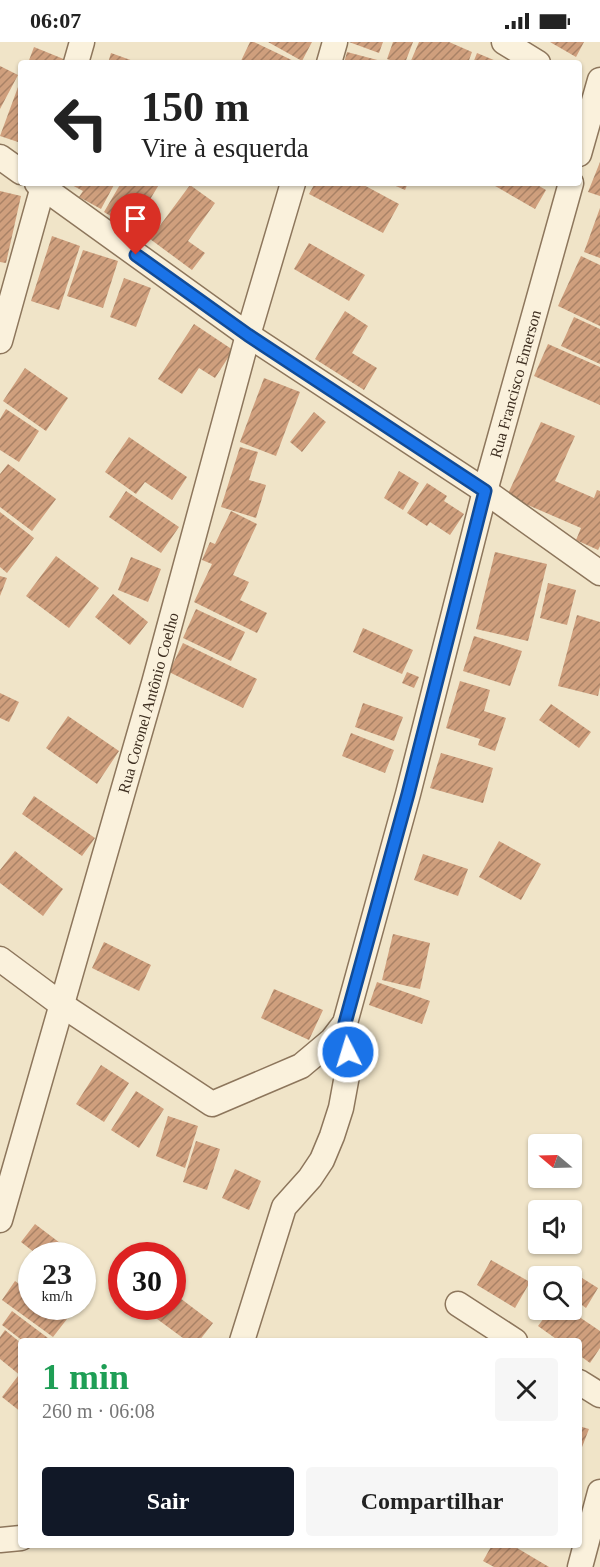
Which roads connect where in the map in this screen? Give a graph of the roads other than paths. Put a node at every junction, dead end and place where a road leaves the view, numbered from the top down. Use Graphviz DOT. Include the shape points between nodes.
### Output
graph roads {
  1 [pos="82,42"];
  2 [pos="335,42"];
  3 [pos="504,42"];
  4 [pos="77,60"];
  5 [pos="330,60"];
  6 [pos="532,60"];
  7 [pos="593,92"];
  8 [pos="582,141"];
  9 [pos="0,157"];
  10 [pos="18,170"];
  11 [pos="40,186"];
  12 [pos="44,186"];
  13 [pos="292,186"];
  14 [pos="570,186"];
  15 [pos="248,335"];
  16 [pos="0,341"];
  17 [pos="485,491"];
  18 [pos="600,573"];
  19 [pos="0,959"];
  20 [pos="62,1005"];
  21 [pos="345,1023"];
  22 [pos="0,1220"];
  23 [pos="458,1304"];
  24 [pos="243,1338"];
  25 [pos="511,1338"];
  26 [pos="582,1384"];
  27 [pos="600,1395"];
  28 [pos="600,1492"];
  29 [pos="18,1538"];
  30 [pos="0,1540"];
  31 [pos="580,1567"];
  1 -- 4 [label="street"];
  2 -- 5 [label="street"];
  3 -- 6 [label="street"];
  7 -- 8 [label="street"];
  9 -- 10 [label="street"];
  11 -- 16 [label="street"];
  12 -- 15 [label="street"];
  13 -- 15 [label="street, Rua Coronel Antônio Coelho"];
  14 -- 17 [label="street, Rua Francisco Emerson"];
  15 -- 17 [label="street"];
  15 -- 20 [label="street, Rua Coronel Antônio Coelho"];
  17 -- 18 [label="street"];
  17 -- 21 [label="street, Rua Francisco Emerson"];
  19 -- 20 [label="street"];
  20 -- 21 [label="street, Rua Francisco Emerson" via="212,1104 301,1066 332,1040"];
  20 -- 22 [label="street, Rua Coronel Antônio Coelho"];
  21 -- 24 [label="street" via="348,1070 338,1118 322,1160 284,1207"];
  23 -- 25 [label="street"];
  26 -- 27 [label="street"];
  28 -- 31 [label="street"];
  29 -- 30 [label="street"];
}
